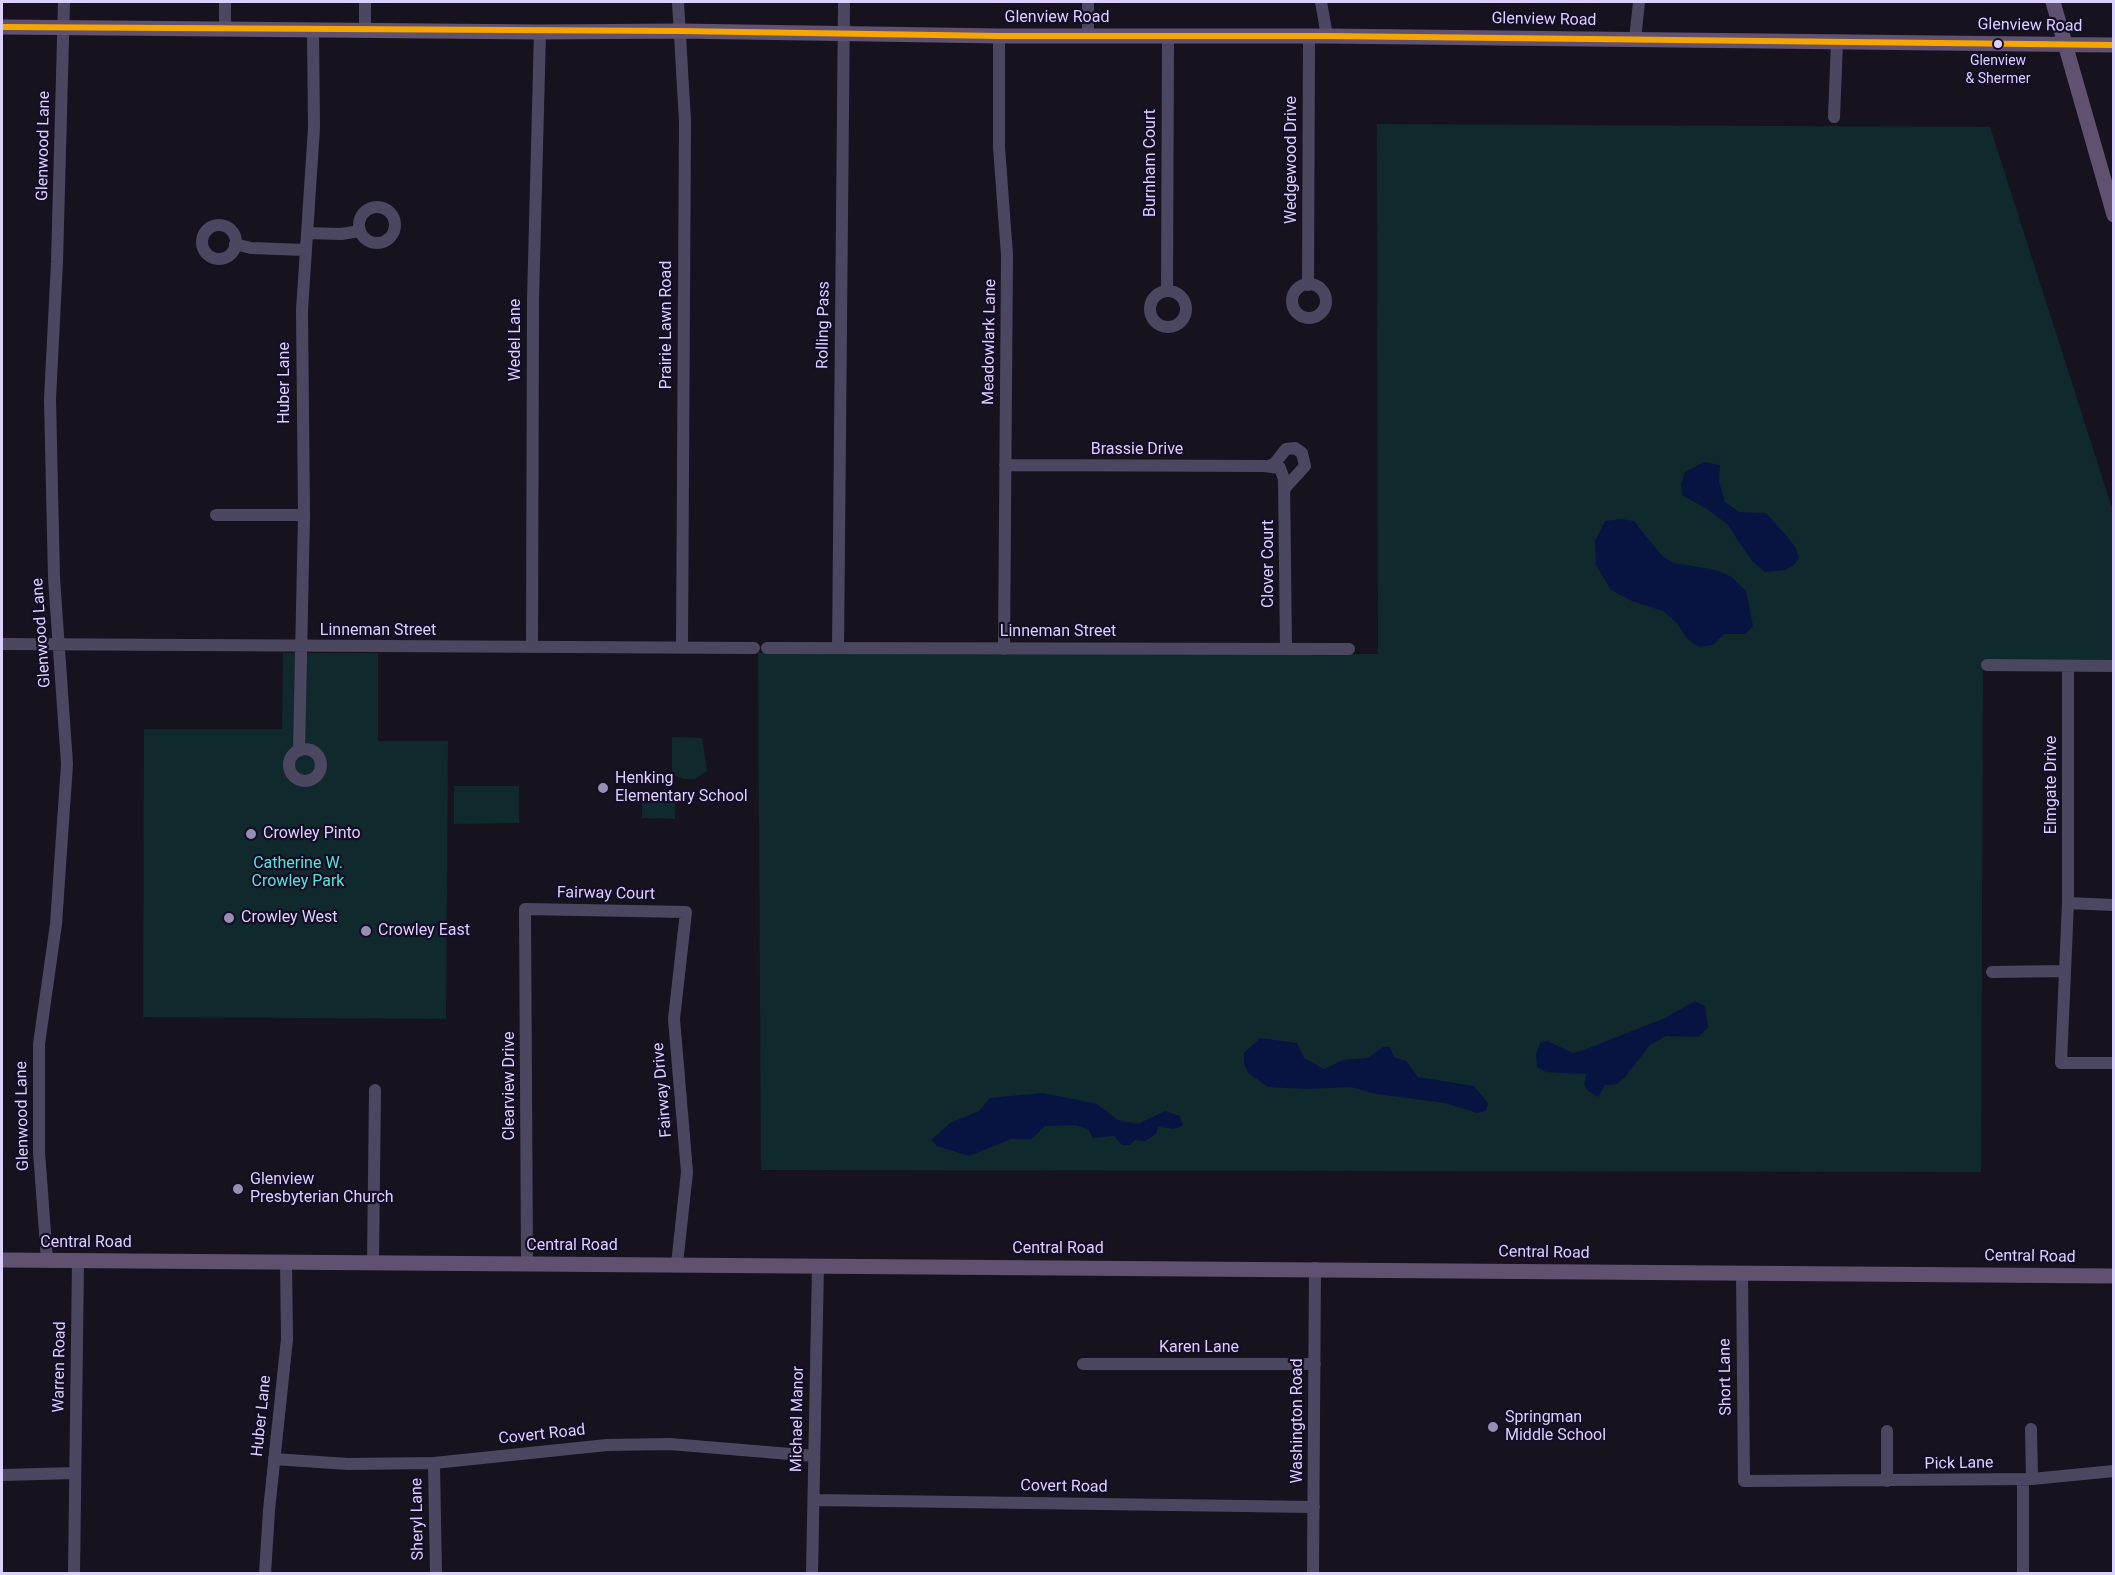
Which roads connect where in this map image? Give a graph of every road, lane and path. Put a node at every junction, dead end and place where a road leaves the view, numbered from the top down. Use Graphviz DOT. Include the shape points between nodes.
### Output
graph roads {
  1 [pos="64,2"];
  2 [pos="225,2"];
  3 [pos="365,2"];
  4 [pos="678,2"];
  5 [pos="844,2"];
  6 [pos="1088,2"];
  7 [pos="1321,2"];
  8 [pos="1639,2"];
  9 [pos="2053,2"];
  10 [pos="2,27"];
  11 [pos="63,27"];
  12 [pos="225,30"];
  13 [pos="313,30"];
  14 [pos="365,30"];
  15 [pos="679,31"];
  16 [pos="540,32"];
  17 [pos="844,35"];
  18 [pos="999,36"];
  19 [pos="1088,36"];
  20 [pos="1168,36"];
  21 [pos="1309,36"];
  22 [pos="1327,36"];
  23 [pos="1635,39"];
  24 [pos="1837,42"];
  25 [pos="2064,44"];
  26 [pos="2114,45"];
  27 [pos="1834,117"];
  28 [pos="2114,215"];
  29 [pos="360,231"];
  30 [pos="307,233"];
  31 [pos="235,244"];
  32 [pos="305,250"];
  33 [pos="1308,285"];
  34 [pos="1167,291"];
  35 [pos="1005,465"];
  36 [pos="1269,466"];
  37 [pos="1285,484"];
  38 [pos="216,515"];
  39 [pos="304,515"];
  40 [pos="2,644"];
  41 [pos="60,645"];
  42 [pos="301,647"];
  43 [pos="532,647"];
  44 [pos="682,648"];
  45 [pos="837,648"];
  46 [pos="1004,649"];
  47 [pos="1286,649"];
  48 [pos="1349,649"];
  49 [pos="1987,665"];
  50 [pos="2068,666"];
  51 [pos="2114,666"];
  52 [pos="299,751"];
  53 [pos="2068,903"];
  54 [pos="2114,905"];
  55 [pos="525,909"];
  56 [pos="686,912"];
  57 [pos="2065,971"];
  58 [pos="1992,972"];
  59 [pos="2114,1063"];
  60 [pos="375,1090"];
  61 [pos="2,1260"];
  62 [pos="48,1260"];
  63 [pos="78,1261"];
  64 [pos="286,1262"];
  65 [pos="373,1262"];
  66 [pos="527,1263"];
  67 [pos="677,1264"];
  68 [pos="818,1265"];
  69 [pos="1316,1268"];
  70 [pos="1742,1272"];
  71 [pos="2114,1276"];
  72 [pos="1083,1364"];
  73 [pos="1315,1364"];
  74 [pos="2031,1429"];
  75 [pos="1887,1431"];
  76 [pos="814,1456"];
  77 [pos="274,1459"];
  78 [pos="434,1463"];
  79 [pos="2114,1471"];
  80 [pos="75,1473"];
  81 [pos="2,1475"];
  82 [pos="2028,1480"];
  83 [pos="1744,1481"];
  84 [pos="1887,1482"];
  85 [pos="814,1500"];
  86 [pos="1314,1507"];
  87 [pos="74,1574"];
  88 [pos="265,1574"];
  89 [pos="436,1574"];
  90 [pos="812,1574"];
  91 [pos="1313,1574"];
  92 [pos="2023,1574"];
  1 -- 11 [label="street, Glenwood Lane"];
  2 -- 12 [label="street"];
  3 -- 14 [label="street"];
  4 -- 15 [label="street, Prairie Lawn Road"];
  5 -- 17 [label="street, Rolling Pass"];
  6 -- 19 [label="street"];
  7 -- 22 [label="street"];
  8 -- 23 [label="street"];
  9 -- 25 [label="main road"];
  10 -- 11 [label="main road, Glenview Road"];
  11 -- 12 [label="main road, Glenview Road"];
  11 -- 41 [label="street, Glenwood Lane" via="50,399 54,578"];
  12 -- 13 [label="main road, Glenview Road"];
  13 -- 14 [label="main road, Glenview Road"];
  13 -- 30 [label="street, Huber Lane" via="314,128"];
  14 -- 16 [label="main road, Glenview Road"];
  15 -- 16 [label="main road, Glenview Road"];
  15 -- 17 [label="main road, Glenview Road"];
  15 -- 44 [label="street, Prairie Lawn Road" via="685,122"];
  16 -- 43 [label="street, Wedel Lane" via="532,300"];
  17 -- 18 [label="main road, Glenview Road"];
  17 -- 45 [label="street, Rolling Pass"];
  18 -- 19 [label="main road, Glenview Road"];
  18 -- 35 [label="street, Meadowlark Lane" via="999,147 1007,255"];
  19 -- 20 [label="main road, Glenview Road"];
  20 -- 21 [label="main road, Glenview Road"];
  20 -- 34 [label="street, Burnham Court"];
  21 -- 22 [label="main road, Glenview Road"];
  21 -- 33 [label="street, Wedgewood Drive"];
  22 -- 23 [label="main road, Glenview Road"];
  23 -- 24 [label="main road, Glenview Road"];
  24 -- 25 [label="main road, Glenview Road"];
  24 -- 27 [label="street"];
  25 -- 26 [label="main road, Glenview Road"];
  25 -- 28 [label="main road"];
  29 -- 30 [label="street"];
  30 -- 32 [label="street, Huber Lane"];
  31 -- 32 [label="street"];
  32 -- 39 [label="street, Huber Lane" via="301,368"];
  35 -- 36 [label="street, Brassie Drive"];
  35 -- 46 [label="street, Meadowlark Lane"];
  36 -- 37 [label="street" via="1280,468"];
  36 -- 37 [label="street" via="1286,449 1295,448 1302,453 1305,466"];
  37 -- 47 [label="street, Clover Court"];
  38 -- 39 [label="street"];
  39 -- 42 [label="street, Huber Lane"];
  40 -- 41 [label="street, Linneman Street"];
  41 -- 42 [label="street, Linneman Street"];
  41 -- 62 [label="street, Glenwood Lane" via="67,764 56,924 39,1044 39,1152"];
  42 -- 43 [label="street, Linneman Street"];
  42 -- 52 [label="street, Huber Lane"];
  43 -- 44 [label="street, Linneman Street"];
  44 -- 45 [label="street, Linneman Street"];
  45 -- 46 [label="street, Linneman Street"];
  46 -- 47 [label="street, Linneman Street"];
  47 -- 48 [label="street, Linneman Street"];
  49 -- 50 [label="street"];
  50 -- 51 [label="street"];
  50 -- 53 [label="street, Elmgate Drive"];
  53 -- 54 [label="street"];
  53 -- 57 [label="street, Elmgate Drive"];
  55 -- 56 [label="street, Fairway Court"];
  55 -- 66 [label="street, Clearview Drive"];
  56 -- 67 [label="street, Fairway Drive" via="674,1019 687,1172"];
  57 -- 58 [label="street"];
  57 -- 59 [label="street, Elmgate Drive" via="2061,1063"];
  60 -- 65 [label="street"];
  61 -- 62 [label="main road, Central Road"];
  62 -- 63 [label="main road, Central Road"];
  63 -- 64 [label="main road, Central Road"];
  63 -- 80 [label="street, Warren Road"];
  64 -- 65 [label="main road, Central Road"];
  64 -- 77 [label="street, Huber Lane" via="287,1339"];
  65 -- 66 [label="main road, Central Road"];
  66 -- 67 [label="main road, Central Road"];
  67 -- 68 [label="main road, Central Road"];
  68 -- 69 [label="main road, Central Road"];
  68 -- 76 [label="street, Michael Manor"];
  69 -- 70 [label="main road, Central Road"];
  69 -- 73 [label="street, Washington Road"];
  70 -- 71 [label="main road, Central Road"];
  70 -- 83 [label="street, Short Lane"];
  72 -- 73 [label="street, Karen Lane"];
  73 -- 86 [label="street, Washington Road"];
  74 -- 82 [label="street"];
  75 -- 84 [label="street"];
  76 -- 78 [label="street, Covert Road" via="737,1448 607,1445"];
  76 -- 85 [label="street, Michael Manor"];
  77 -- 78 [label="street, Covert Road" via="348,1464"];
  77 -- 88 [label="street, Huber Lane"];
  78 -- 89 [label="street, Sheryl Lane"];
  79 -- 82 [label="street, Pick Lane"];
  80 -- 81 [label="street"];
  80 -- 87 [label="street, Warren Road"];
  82 -- 84 [label="street, Pick Lane"];
  82 -- 92 [label="street"];
  83 -- 84 [label="street, Pick Lane"];
  85 -- 86 [label="street, Covert Road"];
  85 -- 90 [label="street, Michael Manor"];
  86 -- 91 [label="street, Washington Road"];
}
